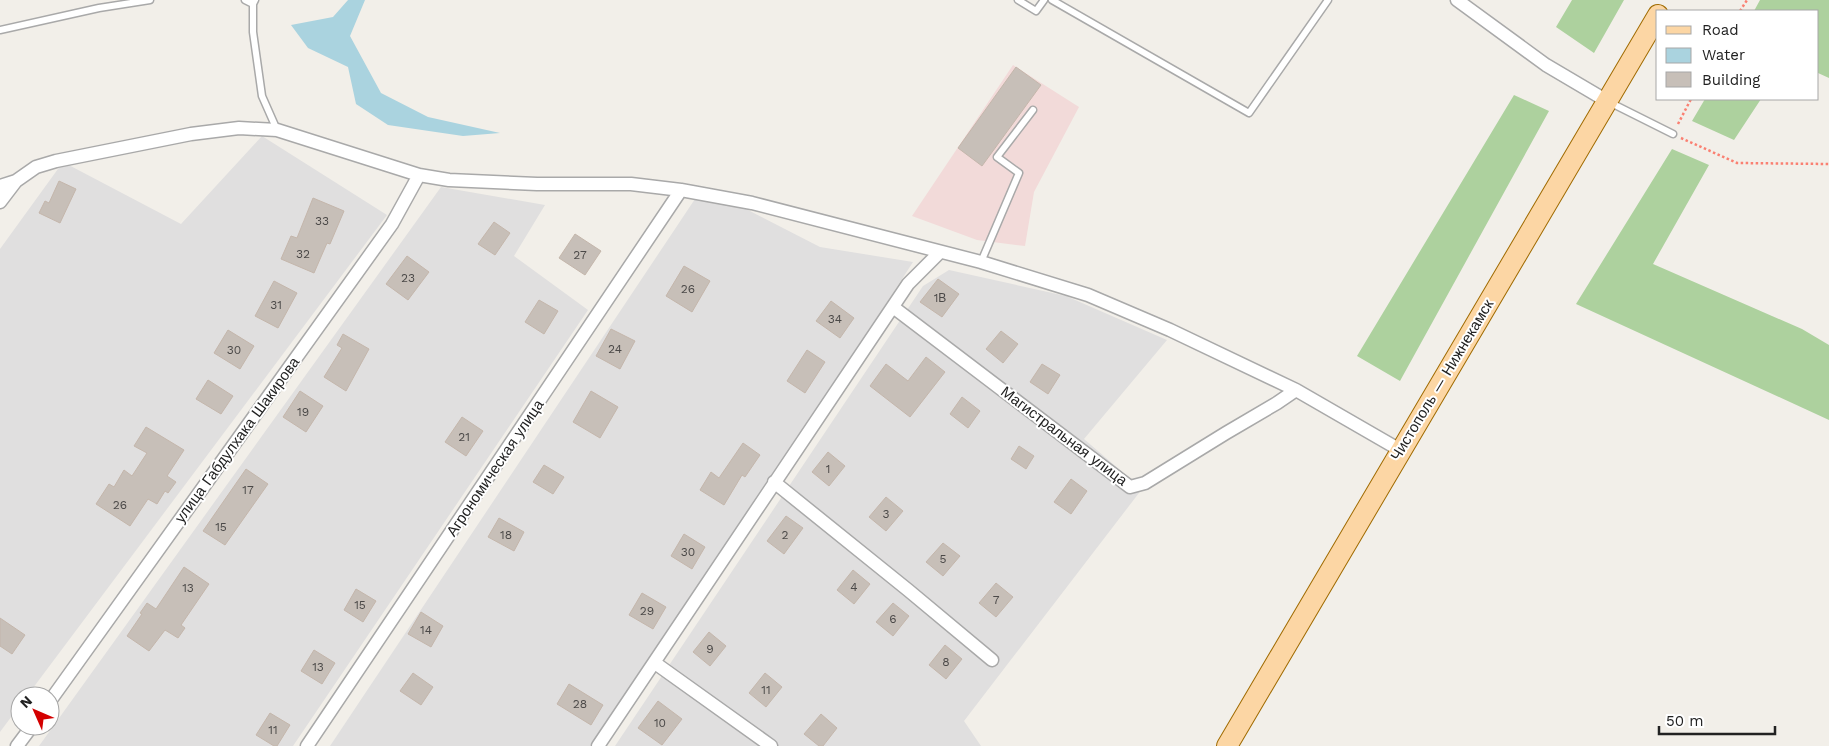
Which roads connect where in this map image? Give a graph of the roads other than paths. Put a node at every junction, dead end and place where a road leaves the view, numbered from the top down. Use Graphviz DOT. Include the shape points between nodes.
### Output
graph roads {
  1 [pos="150,0"];
  2 [pos="245,0"];
  3 [pos="1018,0"];
  4 [pos="1044,0"];
  5 [pos="1052,0"];
  6 [pos="1328,0"];
  7 [pos="1457,0"];
  8 [pos="254,2"];
  9 [pos="1656,18"];
  10 [pos="0,30"];
  11 [pos="1607,101"];
  12 [pos="1033,110"];
  13 [pos="277,130"];
  14 [pos="1673,134"];
  15 [pos="419,175"];
  16 [pos="16,181"];
  17 [pos="0,186"];
  18 [pos="681,190"];
  19 [pos="0,202"];
  20 [pos="940,252"];
  21 [pos="981,262"];
  22 [pos="893,306"];
  23 [pos="1296,390"];
  24 [pos="1400,450"];
  25 [pos="774,482"];
  26 [pos="992,660"];
  27 [pos="655,663"];
  28 [pos="60,686"];
  29 [pos="308,746"];
  30 [pos="598,746"];
  31 [pos="771,746"];
  32 [pos="1227,746"];
  1 -- 10 [label="lane"];
  2 -- 8 [label="lane"];
  3 -- 4 [label="lane" via="1036,11"];
  5 -- 6 [label="lane" via="1249,114"];
  7 -- 11 [label="street" via="1546,65"];
  8 -- 13 [label="lane" via="253,32 262,96"];
  9 -- 11 [label="main road, Чистополь — Нижнекамск"];
  11 -- 14 [label="lane"];
  11 -- 24 [label="main road, Чистополь — Нижнекамск"];
  12 -- 21 [label="lane" via="997,157 1019,173"];
  13 -- 15 [label="street"];
  13 -- 16 [label="street" via="239,128 56,160 36,167"];
  15 -- 18 [label="street" via="449,180 632,184"];
  15 -- 28 [label="street, улица Габдулхака Шакирова" via="392,224"];
  16 -- 17 [label="street"];
  16 -- 19 [label="street"];
  18 -- 20 [label="street" via="752,203"];
  18 -- 29 [label="street, Агрономическая улица"];
  20 -- 21 [label="street"];
  20 -- 22 [label="street" via="908,284"];
  21 -- 23 [label="street" via="1088,295"];
  22 -- 23 [label="street, Магистральная улица" via="1130,487 1145,483"];
  22 -- 25 [label="street"];
  23 -- 24 [label="street"];
  24 -- 32 [label="main road, Чистополь — Нижнекамск"];
  25 -- 26 [label="street"];
  25 -- 27 [label="street"];
  27 -- 30 [label="street"];
  27 -- 31 [label="street"];
}
